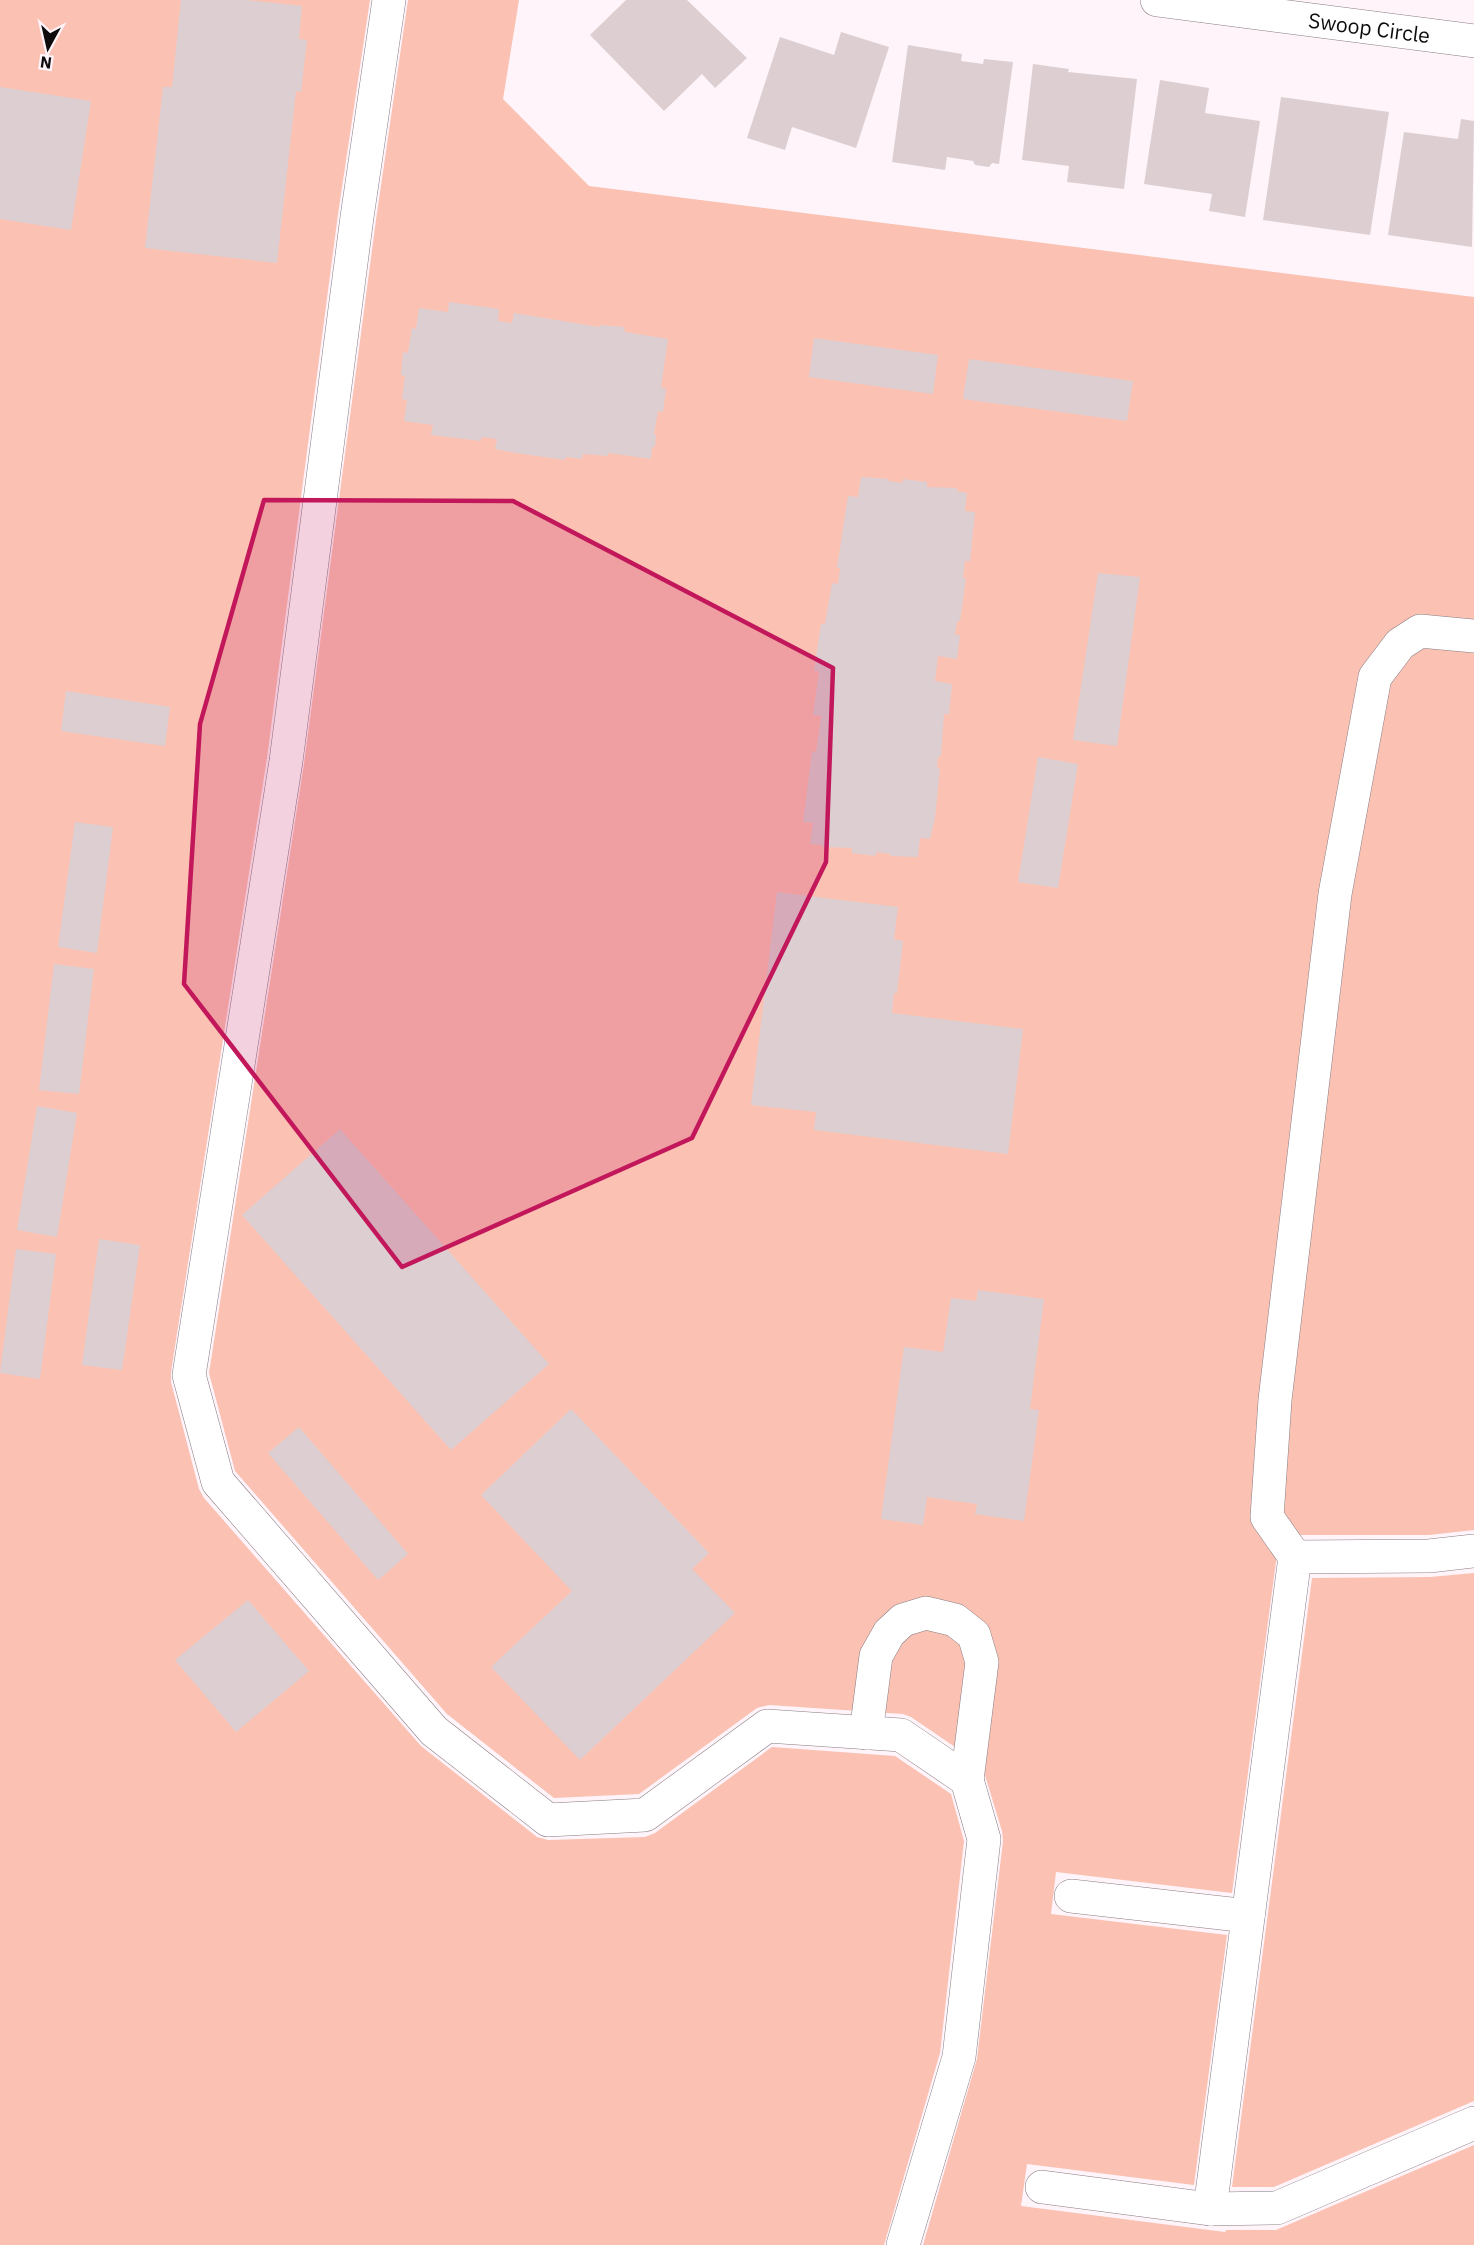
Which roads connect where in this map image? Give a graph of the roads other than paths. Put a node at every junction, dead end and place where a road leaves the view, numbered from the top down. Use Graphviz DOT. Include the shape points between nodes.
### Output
graph roads {
  1 [pos="389,0"];
  2 [pos="1157,0"];
  3 [pos="1474,41"];
  4 [pos="1474,636"];
  5 [pos="1474,1551"];
  6 [pos="1295,1557"];
  7 [pos="866,1733"];
  8 [pos="967,1780"];
  9 [pos="1071,1896"];
  10 [pos="1248,1916"];
  11 [pos="1474,2123"];
  12 [pos="1042,2187"];
  13 [pos="1210,2209"];
  14 [pos="903,2245"];
  1 -- 7 [label="street" via="286,761 189,1375 218,1482 434,1731 548,1820 645,1815 767,1726"];
  2 -- 3 [label="street, Swoop Circle"];
  4 -- 6 [label="street" via="1420,631 1400,644 1375,677 1335,894 1275,1400 1267,1517"];
  5 -- 6 [label="street" via="1429,1556"];
  6 -- 10 [label="street"];
  7 -- 8 [label="street" via="901,1736"];
  7 -- 8 [label="street" via="876,1656 889,1632 903,1620 926,1613 956,1620 974,1635 982,1662"];
  8 -- 14 [label="street" via="984,1839 959,2057"];
  9 -- 10 [label="street"];
  10 -- 13 [label="street"];
  11 -- 13 [label="street" via="1276,2208"];
  12 -- 13 [label="street"];
}
